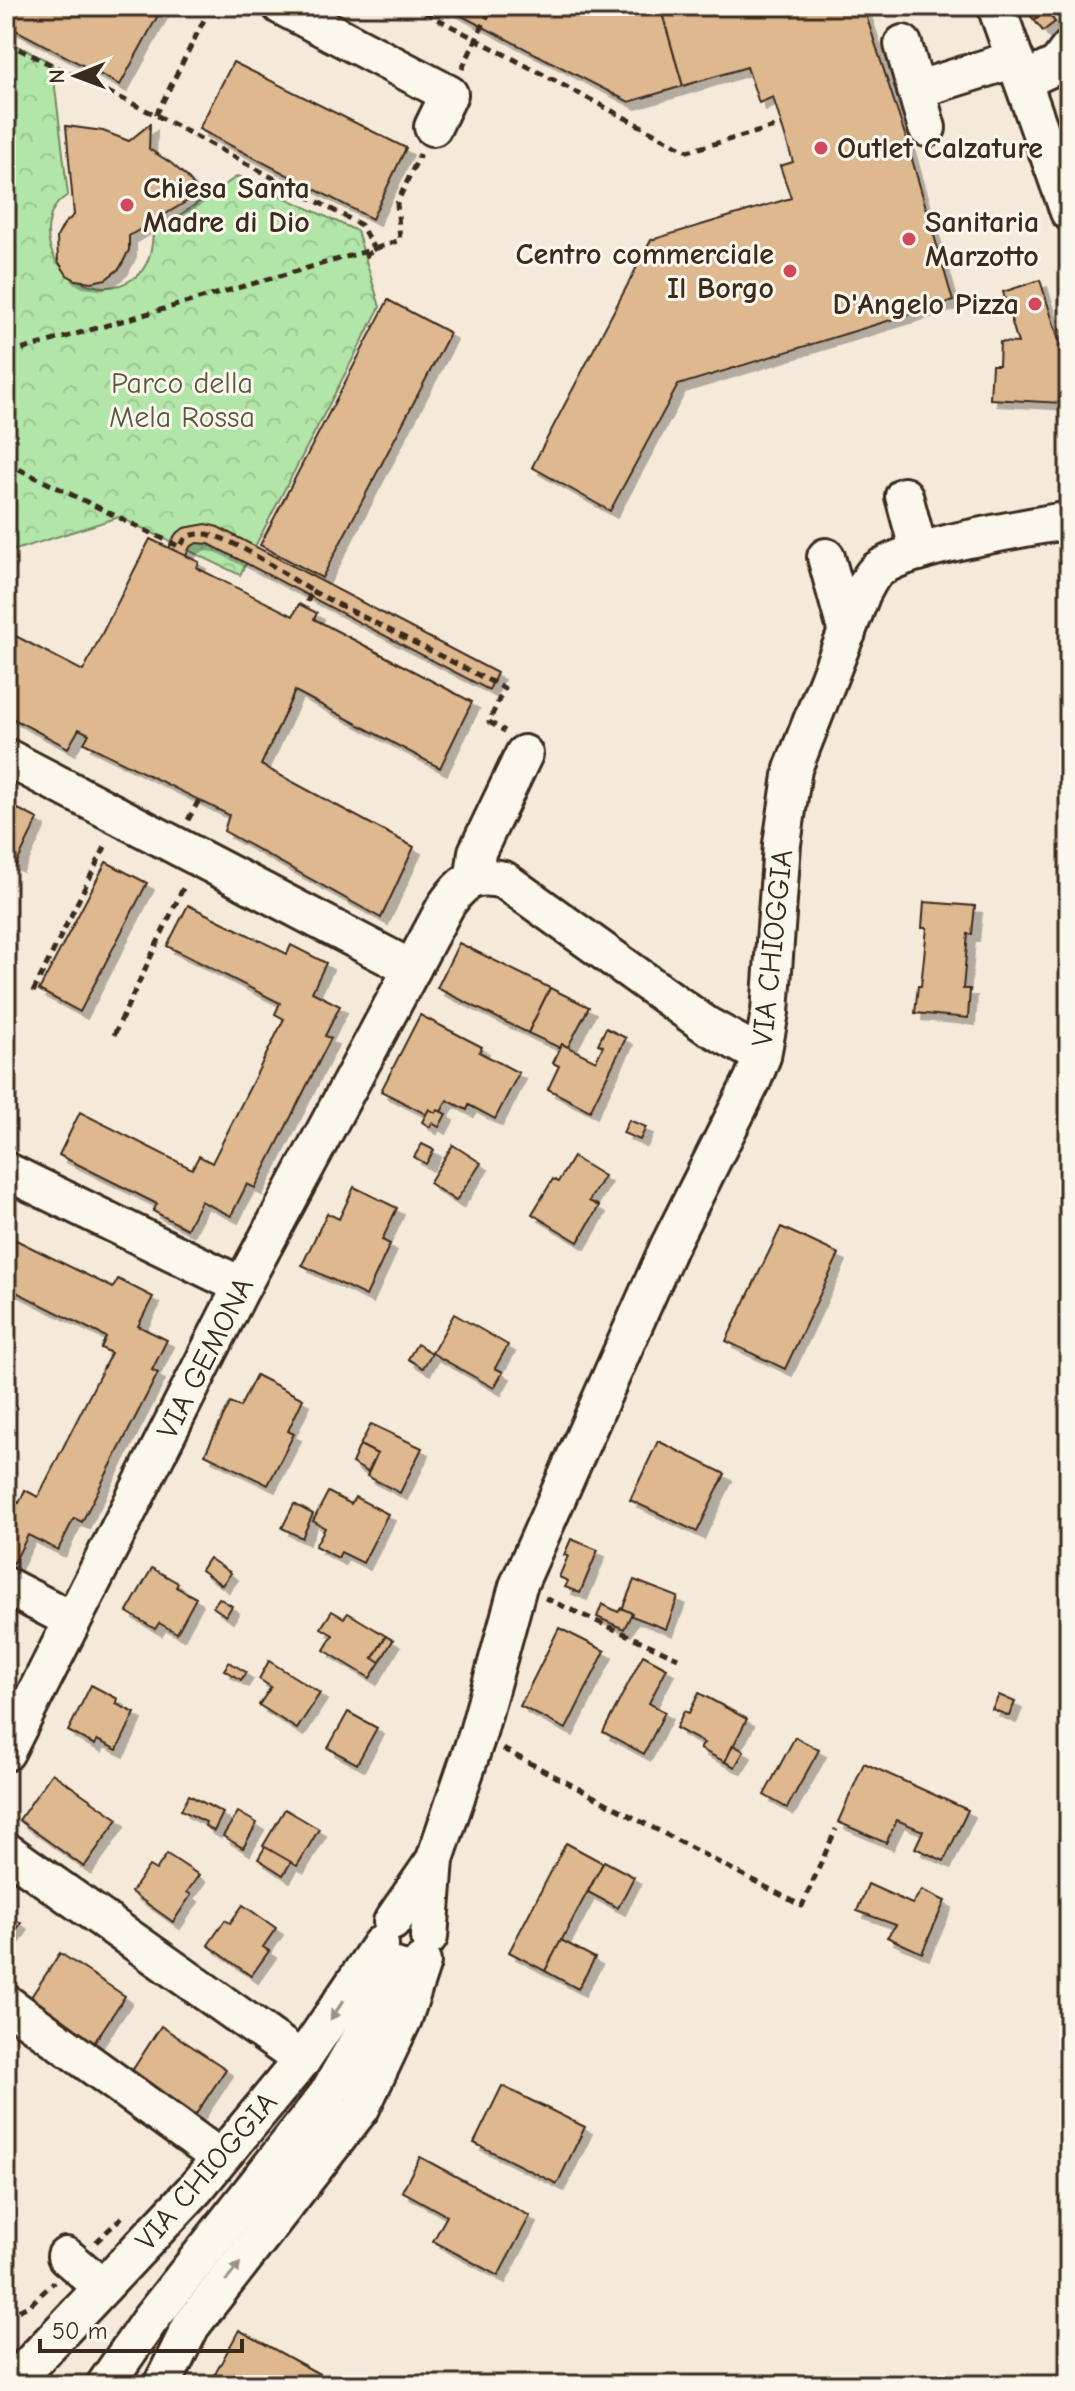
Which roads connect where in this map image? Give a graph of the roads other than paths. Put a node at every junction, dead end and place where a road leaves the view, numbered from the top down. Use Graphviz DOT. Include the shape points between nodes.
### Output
graph roads {
  1 [pos="281,6"];
  2 [pos="996,6"];
  3 [pos="903,44"];
  4 [pos="1069,49"];
  5 [pos="1019,70"];
  6 [pos="916,90"];
  7 [pos="433,127"];
  8 [pos="927,128"];
  9 [pos="1069,212"];
  10 [pos="904,496"];
  11 [pos="1069,520"];
  12 [pos="919,552"];
  13 [pos="826,557"];
  14 [pos="847,633"];
  15 [pos="524,754"];
  16 [pos="6,757"];
  17 [pos="474,877"];
  18 [pos="412,969"];
  19 [pos="762,1056"];
  20 [pos="6,1171"];
  21 [pos="242,1286"];
  22 [pos="6,1586"];
  23 [pos="72,1620"];
  24 [pos="6,1752"];
  25 [pos="6,1851"];
  26 [pos="404,1947"];
  27 [pos="6,2003"];
  28 [pos="302,2060"];
  29 [pos="220,2158"];
  30 [pos="70,2260"];
  31 [pos="102,2287"];
  32 [pos="16,2377"];
  33 [pos="105,2385"];
  34 [pos="162,2385"];
  1 -- 7 [label="street" via="449,94"];
  2 -- 5 [label="street"];
  3 -- 6 [label="street"];
  4 -- 5 [label="street" via="1057,65"];
  5 -- 6 [label="street"];
  5 -- 9 [label="street"];
  6 -- 8 [label="street"];
  10 -- 12 [label="street"];
  11 -- 12 [label="street, VIA CHIOGGIA"];
  12 -- 14 [label="street, VIA CHIOGGIA" via="873,573"];
  13 -- 14 [label="street"];
  14 -- 19 [label="street, VIA CHIOGGIA" via="793,769"];
  15 -- 17 [label="street" via="477,852"];
  16 -- 18 [label="street"];
  17 -- 18 [label="street, VIA GEMONA" via="459,886 446,905"];
  17 -- 19 [label="street" via="504,880 706,1025"];
  18 -- 21 [label="street, VIA GEMONA"];
  19 -- 26 [label="street, VIA CHIOGGIA" via="669,1246 518,1586 477,1736"];
  20 -- 21 [label="street"];
  21 -- 23 [label="street, VIA GEMONA"];
  22 -- 23 [label="street"];
  23 -- 24 [label="street, VIA GEMONA"];
  25 -- 28 [label="street"];
  26 -- 28 [label="street, VIA CHIOGGIA, one-way"];
  26 -- 33 [label="street, VIA CHIOGGIA" via="378,2007 327,2095"];
  34 -- 26 [label="street, VIA CHIOGGIA, one-way" via="191,2326 361,2108 403,2019"];
  27 -- 29 [label="street"];
  28 -- 29 [label="street, VIA CHIOGGIA"];
  29 -- 31 [label="street, VIA CHIOGGIA"];
  30 -- 31 [label="street"];
  31 -- 32 [label="street, VIA CHIOGGIA"];
}
